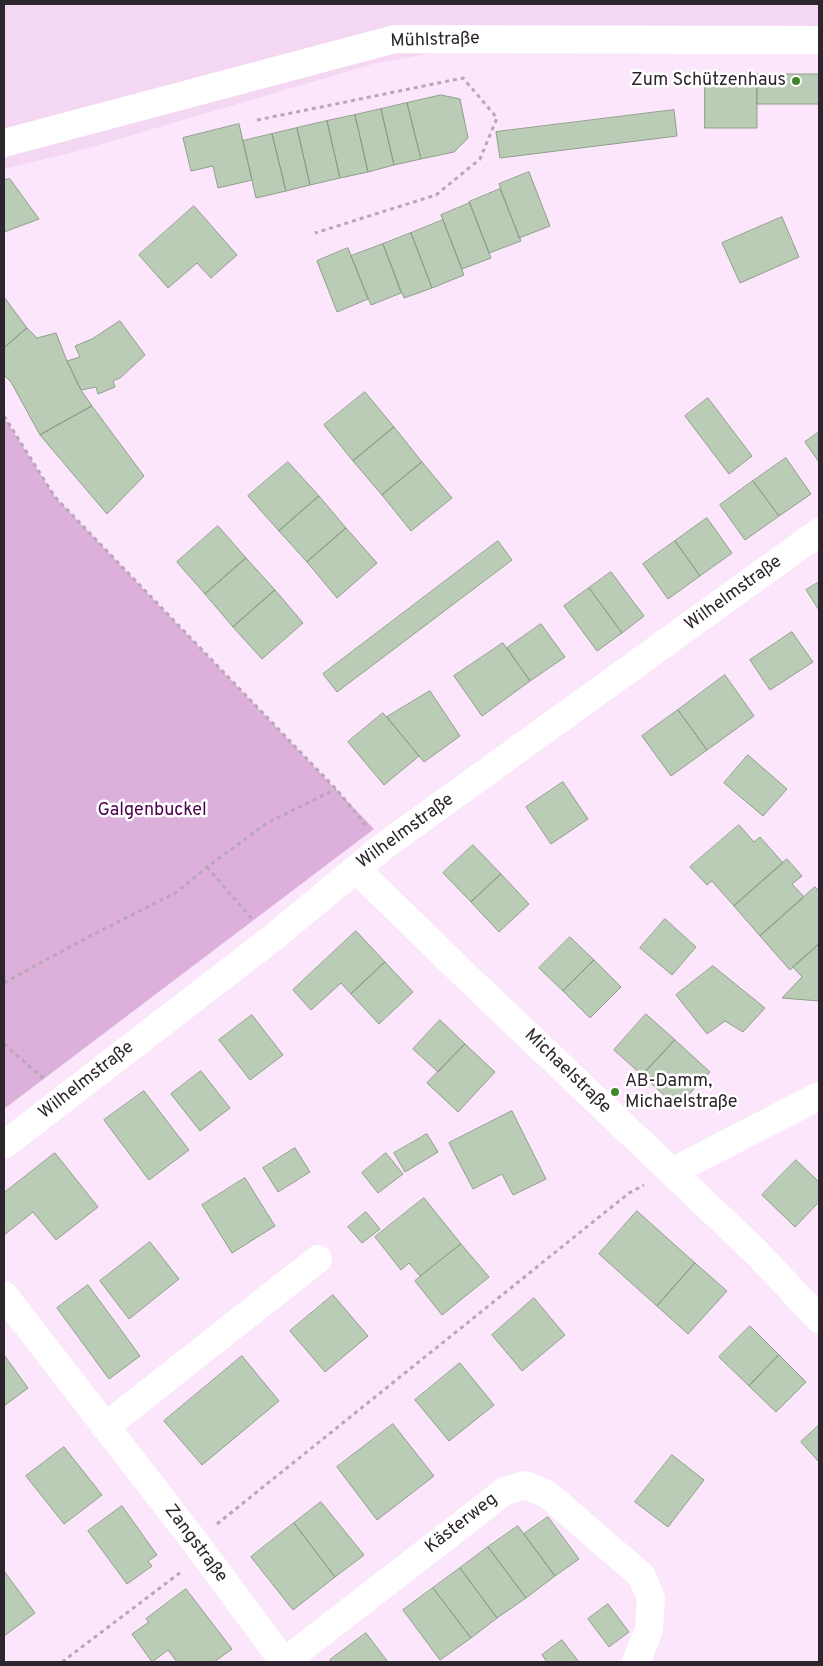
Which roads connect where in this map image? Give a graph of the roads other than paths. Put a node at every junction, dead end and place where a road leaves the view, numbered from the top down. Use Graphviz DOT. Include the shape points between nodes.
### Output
graph roads {
  1 [pos="819,40"];
  2 [pos="4,143"];
  3 [pos="819,532"];
  4 [pos="356,869"];
  5 [pos="819,1096"];
  6 [pos="4,1145"];
  7 [pos="672,1172"];
  8 [pos="318,1259"];
  9 [pos="4,1295"];
  10 [pos="819,1319"];
  11 [pos="105,1427"];
  12 [pos="284,1662"];
  13 [pos="636,1662"];
  1 -- 2 [label="street, Mühlstraße" via="395,39"];
  3 -- 4 [label="street, Wilhelmstraße"];
  4 -- 6 [label="street, Wilhelmstraße" via="270,940"];
  4 -- 7 [label="street, Michaelstraße"];
  5 -- 7 [label="street"];
  7 -- 10 [label="street, Michaelstraße" via="757,1253"];
  8 -- 11 [label="street"];
  9 -- 11 [label="street, Zangstraße"];
  11 -- 12 [label="street, Zangstraße"];
  12 -- 13 [label="street, Kästerweg" via="505,1491 526,1485 547,1494 641,1575 651,1598 649,1630"];
}
